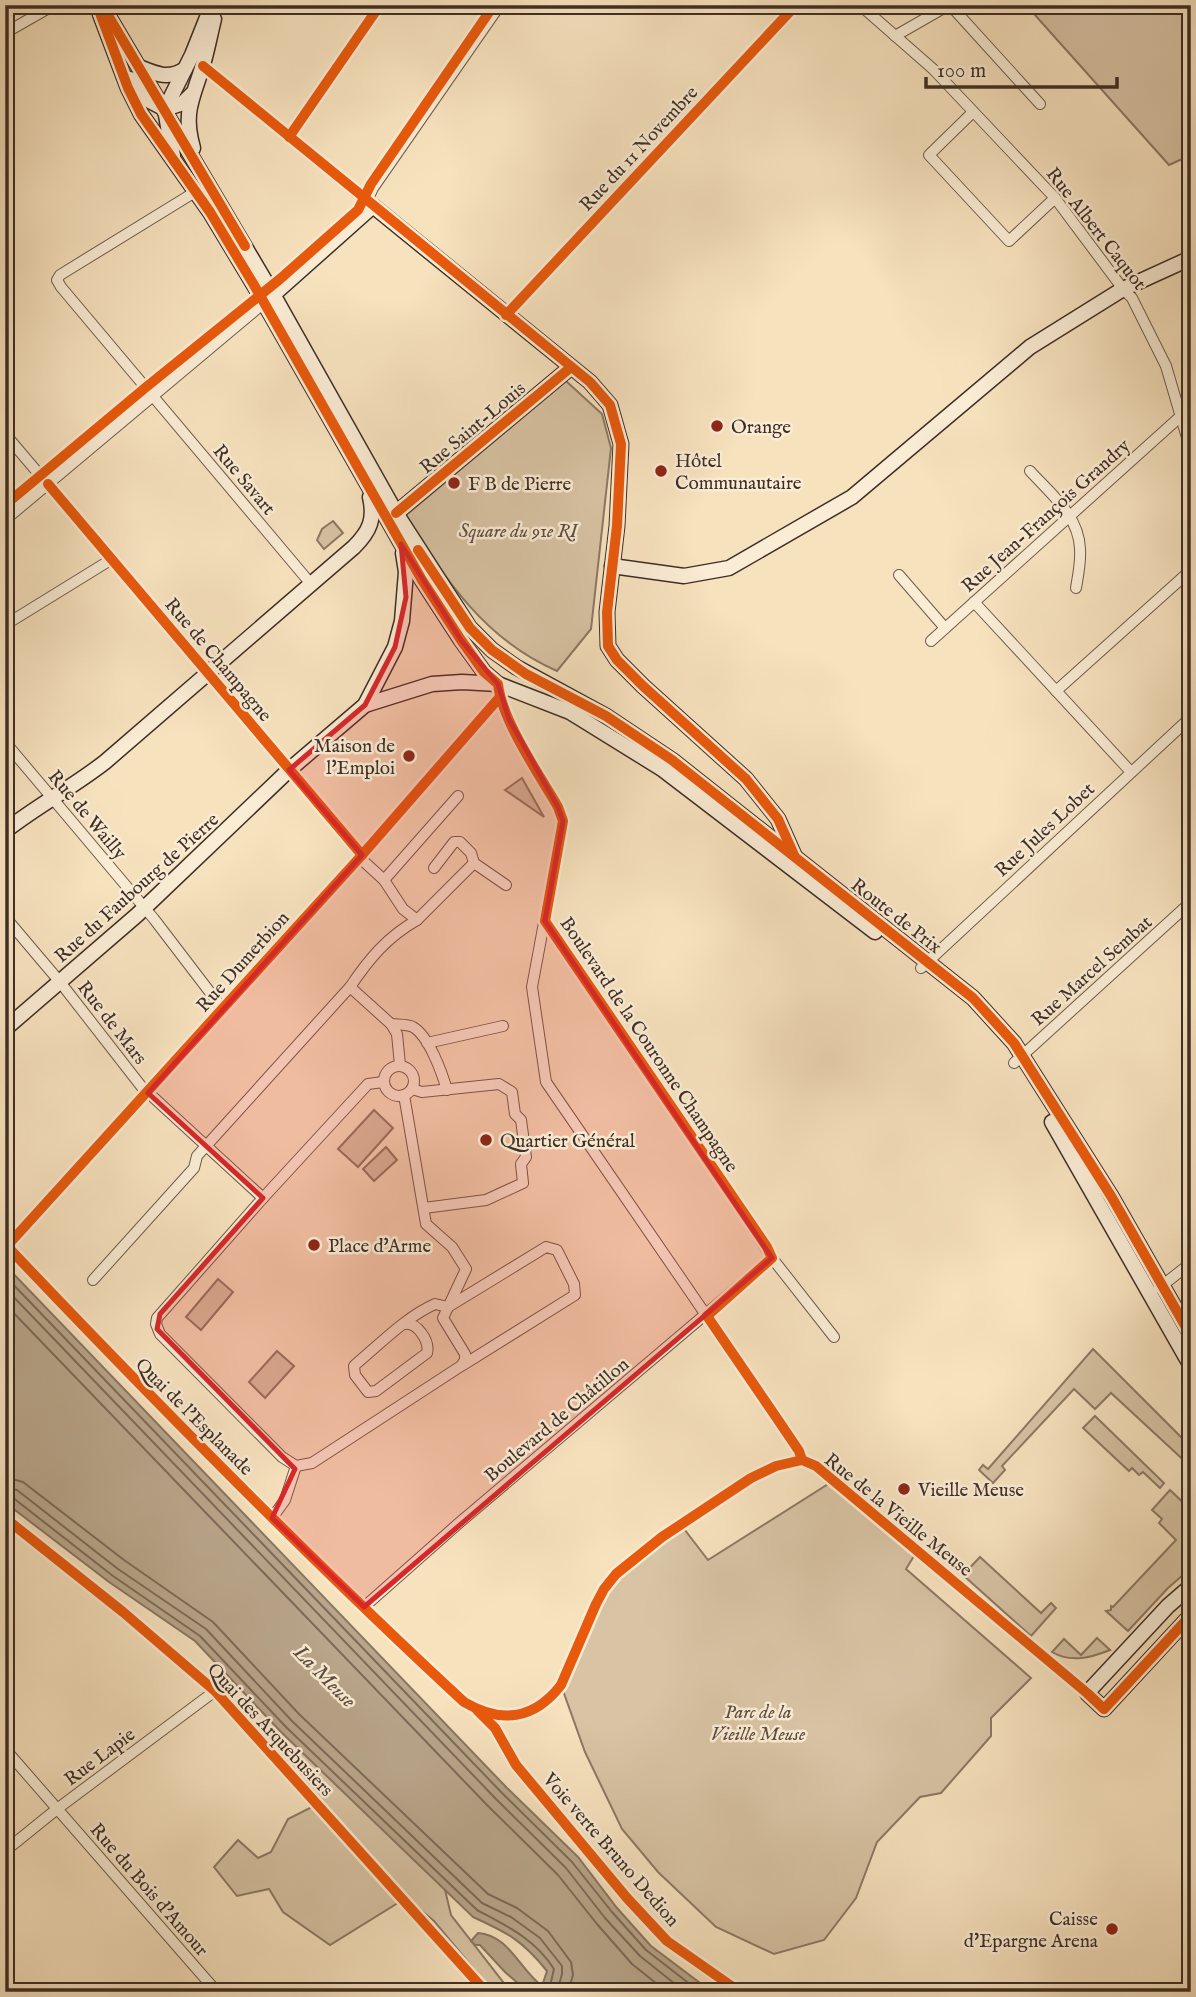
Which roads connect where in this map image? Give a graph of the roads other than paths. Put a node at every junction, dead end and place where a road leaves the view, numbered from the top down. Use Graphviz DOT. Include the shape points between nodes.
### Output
graph roads {
  1 [pos="54,5"];
  2 [pos="100,5"];
  3 [pos="212,5"];
  4 [pos="218,5"];
  5 [pos="380,5"];
  6 [pos="500,5"];
  7 [pos="796,5"];
  8 [pos="860,5"];
  9 [pos="949,5"];
  10 [pos="5,33"];
  11 [pos="895,36"];
  12 [pos="118,64"];
  13 [pos="203,66"];
  14 [pos="139,67"];
  15 [pos="185,69"];
  16 [pos="192,94"];
  17 [pos="1036,100"];
  18 [pos="164,109"];
  19 [pos="973,112"];
  20 [pos="289,136"];
  21 [pos="197,163"];
  22 [pos="175,164"];
  23 [pos="195,192"];
  24 [pos="1055,198"];
  25 [pos="370,204"];
  26 [pos="1191,258"];
  27 [pos="1123,289"];
  28 [pos="269,300"];
  29 [pos="506,315"];
  30 [pos="570,368"];
  31 [pos="153,397"];
  32 [pos="1184,410"];
  33 [pos="5,434"];
  34 [pos="1191,450"];
  35 [pos="1030,471"];
  36 [pos="48,484"];
  37 [pos="369,489"];
  38 [pos="396,513"];
  39 [pos="1070,516"];
  40 [pos="5,520"];
  41 [pos="401,544"];
  42 [pos="112,559"];
  43 [pos="612,566"];
  44 [pos="1191,570"];
  45 [pos="900,575"];
  46 [pos="312,584"];
  47 [pos="1076,588"];
  48 [pos="974,602"];
  49 [pos="5,625"];
  50 [pos="946,628"];
  51 [pos="474,632"];
  52 [pos="931,641"];
  53 [pos="207,672"];
  54 [pos="499,691"];
  55 [pos="1056,691"];
  56 [pos="564,694"];
  57 [pos="366,705"];
  58 [pos="1191,717"];
  59 [pos="5,742"];
  60 [pos="289,770"];
  61 [pos="1131,772"];
  62 [pos="458,796"];
  63 [pos="51,798"];
  64 [pos="5,831"];
  65 [pos="361,857"];
  66 [pos="792,862"];
  67 [pos="474,863"];
  68 [pos="434,867"];
  69 [pos="384,880"];
  70 [pos="506,885"];
  71 [pos="1191,902"];
  72 [pos="144,908"];
  73 [pos="5,917"];
  74 [pos="417,920"];
  75 [pos="545,921"];
  76 [pos="924,964"];
  77 [pos="60,982"];
  78 [pos="350,987"];
  79 [pos="222,1008"];
  80 [pos="391,1024"];
  81 [pos="503,1026"];
  82 [pos="5,1029"];
  83 [pos="427,1043"];
  84 [pos="1018,1060"];
  85 [pos="400,1065"];
  86 [pos="383,1082"];
  87 [pos="447,1090"];
  88 [pos="408,1092"];
  89 [pos="148,1093"];
  90 [pos="206,1146"];
  91 [pos="262,1198"];
  92 [pos="424,1208"];
  93 [pos="6,1245"];
  94 [pos="772,1258"];
  95 [pos="1191,1263"];
  96 [pos="93,1280"];
  97 [pos="1156,1290"];
  98 [pos="448,1307"];
  99 [pos="707,1316"];
  100 [pos="405,1324"];
  101 [pos="1191,1336"];
  102 [pos="834,1337"];
  103 [pos="461,1366"];
  104 [pos="1191,1367"];
  105 [pos="802,1460"];
  106 [pos="296,1466"];
  107 [pos="5,1518"];
  108 [pos="272,1518"];
  109 [pos="1191,1586"];
  110 [pos="364,1607"];
  111 [pos="1191,1615"];
  112 [pos="215,1690"];
  113 [pos="1087,1693"];
  114 [pos="5,1749"];
  115 [pos="281,1763"];
  116 [pos="57,1809"];
  117 [pos="5,1851"];
  118 [pos="217,1992"];
  1 -- 10 [label="street"];
  2 -- 12 [label="main road"];
  2 -- 14 [label="main road"];
  3 -- 15 [label="main road"];
  4 -- 13 [label="main road"];
  5 -- 20 [label="street"];
  6 -- 25 [label="street" via="373,188"];
  7 -- 29 [label="street, Rue du 11 Novembre"];
  8 -- 11 [label="street, Rue Albert Caquot"];
  9 -- 11 [label="street"];
  9 -- 17 [label="street"];
  11 -- 19 [label="street, Rue Albert Caquot"];
  12 -- 18 [label="main road" via="146,99"];
  12 -- 22 [label="main road" via="147,123"];
  13 -- 16 [label="main road"];
  13 -- 20 [label="street"];
  14 -- 15 [label="main road" via="160,76"];
  14 -- 18 [label="main road"];
  15 -- 18 [label="main road"];
  16 -- 18 [label="main road" via="183,103"];
  16 -- 21 [label="main road" via="188,131"];
  18 -- 21 [label="main road"];
  18 -- 22 [label="main road"];
  19 -- 24 [label="street, Rue Albert Caquot"];
  19 -- 24 [label="street" via="929,155 1009,241"];
  20 -- 25 [label="street"];
  21 -- 28 [label="main road"];
  22 -- 23 [label="main road"];
  23 -- 28 [label="main road"];
  23 -- 31 [label="street, Rue Savart" via="57,280"];
  24 -- 27 [label="street, Rue Albert Caquot"];
  25 -- 28 [label="main road"];
  25 -- 29 [label="main road"];
  26 -- 27 [label="main road"];
  27 -- 32 [label="street, Rue Albert Caquot" via="1167,366"];
  27 -- 43 [label="main road" via="1030,347 852,497 729,568 684,576"];
  28 -- 31 [label="street"];
  28 -- 37 [label="main road, Route de Prix"];
  28 -- 38 [label="main road"];
  29 -- 30 [label="main road"];
  30 -- 38 [label="main road, Rue Saint-Louis"];
  30 -- 43 [label="main road" via="610,405 621,444"];
  31 -- 36 [label="street"];
  31 -- 46 [label="street, Rue Savart"];
  32 -- 34 [label="street, Rue Albert Caquot"];
  32 -- 39 [label="street, Rue Jean-François Grandry"];
  33 -- 36 [label="street, Rue de Champagne"];
  35 -- 39 [label="street"];
  36 -- 40 [label="street"];
  36 -- 42 [label="street, Rue de Champagne"];
  37 -- 41 [label="main road, Route de Prix"];
  37 -- 46 [label="main road" via="370,528"];
  38 -- 41 [label="main road"];
  38 -- 51 [label="main road"];
  39 -- 47 [label="street" via="1081,550"];
  39 -- 48 [label="street, Rue Jean-François Grandry"];
  41 -- 54 [label="main road, Route de Prix"];
  41 -- 57 [label="main road" via="406,572 402,621 395,647"];
  42 -- 49 [label="street"];
  42 -- 53 [label="street, Rue de Champagne"];
  43 -- 66 [label="main road" via="608,646 643,686 756,790 778,819"];
  44 -- 55 [label="street"];
  45 -- 50 [label="street"];
  46 -- 53 [label="main road"];
  48 -- 50 [label="street, Rue Jean-François Grandry"];
  48 -- 55 [label="street"];
  50 -- 52 [label="street, Rue Jean-François Grandry"];
  51 -- 54 [label="main road"];
  51 -- 56 [label="main road, Route de Prix" via="516,667"];
  53 -- 60 [label="street, Rue de Champagne"];
  53 -- 63 [label="main road" via="89,775"];
  54 -- 56 [label="main road" via="507,678 514,678"];
  54 -- 57 [label="main road, Route de Prix" via="462,681 432,684"];
  54 -- 65 [label="street, Rue Dumerbion"];
  54 -- 66 [label="main road, Route de Prix" via="570,712 597,727"];
  54 -- 75 [label="street, Boulevard de la Couronne Champagne" via="563,821"];
  55 -- 61 [label="street"];
  56 -- 66 [label="main road, Route de Prix" via="672,760"];
  57 -- 60 [label="main road, Rue du Faubourg de Pierre"];
  58 -- 61 [label="street, Rue Jules Lobet"];
  59 -- 63 [label="street, Rue de Wailly"];
  60 -- 65 [label="street, Rue de Champagne"];
  60 -- 72 [label="main road, Rue du Faubourg de Pierre"];
  61 -- 76 [label="street, Rue Jules Lobet"];
  62 -- 69 [label="street"];
  63 -- 64 [label="main road"];
  63 -- 72 [label="street, Rue de Wailly"];
  65 -- 69 [label="street, Rue de Champagne"];
  65 -- 79 [label="street, Rue Dumerbion"];
  66 -- 76 [label="main road, Route de Prix"];
  67 -- 68 [label="street" via="471,853 454,842"];
  67 -- 70 [label="street"];
  67 -- 74 [label="street"];
  69 -- 74 [label="street, Rue de Champagne" via="403,909"];
  71 -- 84 [label="street, Rue Marcel Sembat"];
  72 -- 77 [label="main road, Rue du Faubourg de Pierre"];
  72 -- 79 [label="street, Rue de Wailly"];
  73 -- 77 [label="street, Rue de Mars"];
  74 -- 78 [label="street" via="390,937"];
  75 -- 94 [label="street, Boulevard de la Couronne Champagne"];
  75 -- 99 [label="street, Rue de la Vieille Meuse" via="532,987 546,1082"];
  76 -- 84 [label="main road, Route de Prix" via="973,998 1011,1039"];
  77 -- 82 [label="main road, Rue du Faubourg de Pierre"];
  77 -- 89 [label="street, Rue de Mars"];
  78 -- 80 [label="street"];
  78 -- 90 [label="street"];
  79 -- 89 [label="street, Rue Dumerbion"];
  80 -- 83 [label="street" via="411,1026"];
  80 -- 85 [label="street" via="397,1034"];
  81 -- 83 [label="street"];
  83 -- 87 [label="street"];
  84 -- 97 [label="main road, Route de Prix" via="1111,1196"];
  85 -- 86 [label="street" via="386,1072"];
  85 -- 88 [label="street" via="413,1074 414,1084"];
  86 -- 88 [label="street" via="391,1094"];
  86 -- 91 [label="street" via="368,1084"];
  87 -- 88 [label="street"];
  87 -- 92 [label="street" via="499,1084 512,1091 526,1157 521,1164 523,1183 486,1200"];
  88 -- 92 [label="street"];
  89 -- 90 [label="street, Rue de Mars"];
  89 -- 93 [label="street, Rue Dumerbion"];
  90 -- 91 [label="street, Rue de Mars"];
  90 -- 96 [label="street" via="194,1168"];
  91 -- 106 [label="street" via="156,1324 160,1334"];
  92 -- 98 [label="street" via="426,1224 453,1247 466,1269"];
  93 -- 108 [label="street, Quai de l'Esplanade"];
  94 -- 99 [label="street, Boulevard de Châtillon"];
  94 -- 102 [label="street, Boulevard de la Couronne Champagne"];
  95 -- 97 [label="street"];
  97 -- 101 [label="main road, Route de Prix"];
  97 -- 104 [label="main road, Route de Prix"];
  98 -- 100 [label="street" via="435,1304"];
  98 -- 103 [label="street" via="443,1318 465,1354"];
  98 -- 103 [label="street" via="546,1247 557,1250 574,1284 575,1295"];
  99 -- 105 [label="street, Rue de la Vieille Meuse"];
  99 -- 110 [label="street, Boulevard de Châtillon"];
  100 -- 100 [label="street" via="354,1366 355,1376 368,1392 376,1391 427,1353 428,1344 415,1326"];
  103 -- 106 [label="street" via="312,1464"];
  105 -- 110 [label="street, Quai de l'Esplanade" via="751,1478 616,1574 596,1604 561,1685 551,1698 523,1713 502,1717 464,1702"];
  105 -- 113 [label="street, Rue de la Vieille Meuse" via="824,1472"];
  106 -- 108 [label="street" via="285,1500"];
  107 -- 112 [label="street, Quai des Arquebusiers"];
  108 -- 110 [label="street, Quai de l'Esplanade"];
  109 -- 113 [label="main road"];
  111 -- 113 [label="main road, Rue de la Vieille Meuse" via="1104,1709"];
  112 -- 115 [label="street, Quai des Arquebusiers"];
  112 -- 116 [label="street, Rue Lapie"];
  114 -- 116 [label="street, Rue du Bois d'Amour"];
  116 -- 117 [label="street, Rue Lapie"];
  116 -- 118 [label="street, Rue du Bois d'Amour"];
}
